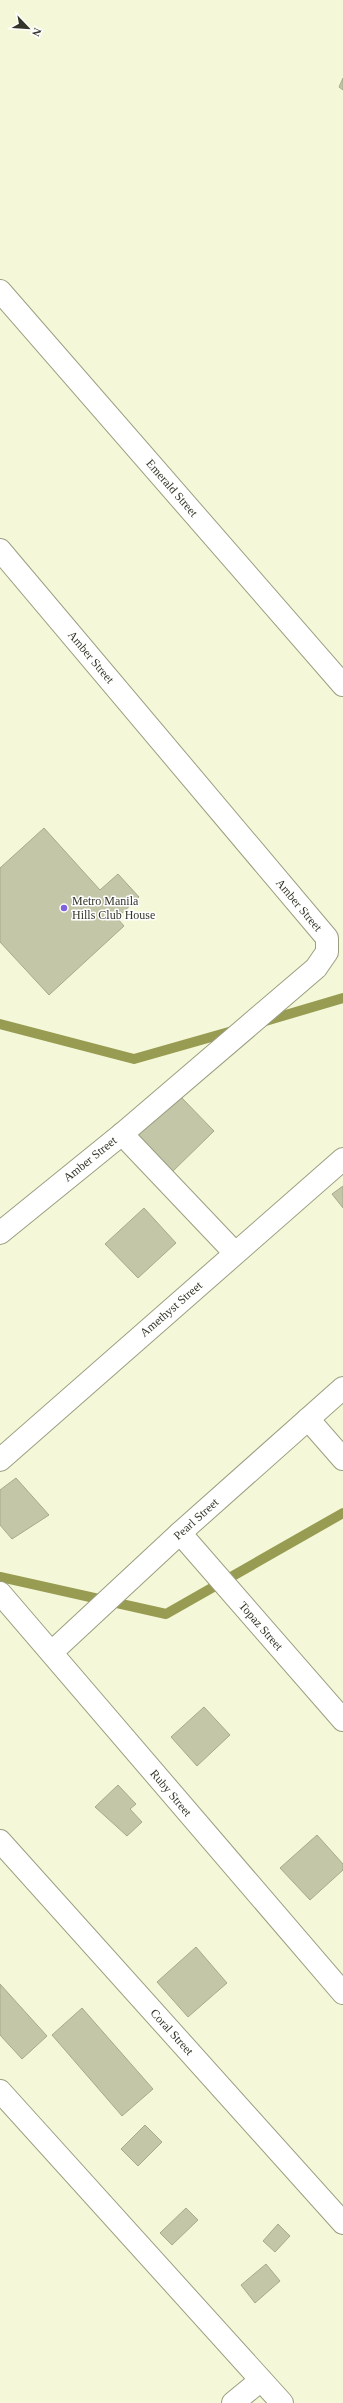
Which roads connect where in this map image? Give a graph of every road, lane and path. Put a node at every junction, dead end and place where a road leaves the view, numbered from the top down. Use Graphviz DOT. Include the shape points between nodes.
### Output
graph roads {
  1 [pos="0,291"];
  2 [pos="0,550"];
  3 [pos="343,685"];
  4 [pos="122,1134"];
  5 [pos="343,1159"];
  6 [pos="0,1234"];
  7 [pos="235,1253"];
  8 [pos="343,1388"];
  9 [pos="308,1419"];
  10 [pos="343,1459"];
  11 [pos="0,1460"];
  12 [pos="180,1533"];
  13 [pos="0,1593"];
  14 [pos="52,1652"];
  15 [pos="343,1720"];
  16 [pos="0,1841"];
  17 [pos="343,1993"];
  18 [pos="0,2091"];
  19 [pos="343,2223"];
  20 [pos="261,2380"];
  21 [pos="232,2403"];
  22 [pos="282,2403"];
  1 -- 3 [label="street, Emerald Street"];
  2 -- 4 [label="street, Amber Street" via="327,938 327,952 316,968"];
  4 -- 6 [label="street, Amber Street"];
  4 -- 7 [label="street"];
  5 -- 7 [label="street, Amethyst Street"];
  7 -- 11 [label="street, Amethyst Street"];
  8 -- 9 [label="street, Pearl Street"];
  9 -- 10 [label="street"];
  9 -- 12 [label="street, Pearl Street"];
  12 -- 14 [label="street, Pearl Street"];
  12 -- 15 [label="street, Topaz Street"];
  13 -- 14 [label="street, Ruby Street"];
  14 -- 17 [label="street, Ruby Street"];
  16 -- 19 [label="street, Coral Street"];
  18 -- 20 [label="street"];
  20 -- 21 [label="street"];
  20 -- 22 [label="street"];
}
